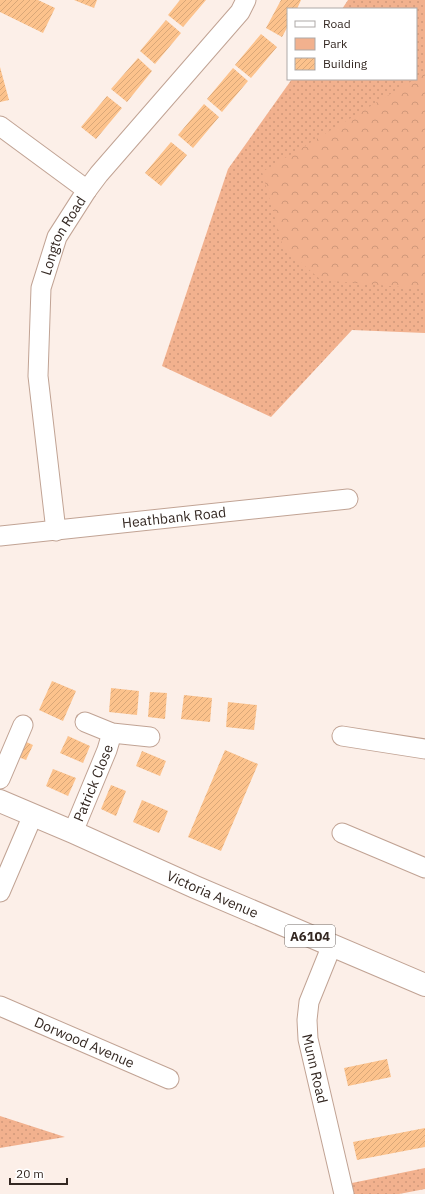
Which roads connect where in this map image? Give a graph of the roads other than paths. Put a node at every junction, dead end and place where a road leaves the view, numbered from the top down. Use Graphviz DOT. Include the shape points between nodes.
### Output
graph roads {
  1 [pos="246,0"];
  2 [pos="0,126"];
  3 [pos="87,190"];
  4 [pos="348,499"];
  5 [pos="56,531"];
  6 [pos="0,536"];
  7 [pos="85,722"];
  8 [pos="23,725"];
  9 [pos="112,733"];
  10 [pos="342,736"];
  11 [pos="150,737"];
  12 [pos="425,749"];
  13 [pos="0,778"];
  14 [pos="0,802"];
  15 [pos="33,815"];
  16 [pos="73,832"];
  17 [pos="342,833"];
  18 [pos="425,868"];
  19 [pos="0,892"];
  20 [pos="332,945"];
  21 [pos="425,985"];
  22 [pos="0,1006"];
  23 [pos="169,1079"];
  24 [pos="344,1194"];
  1 -- 3 [label="street, Longton Road" via="240,12"];
  2 -- 3 [label="street"];
  3 -- 5 [label="street, Longton Road" via="57,237 41,288 38,376"];
  4 -- 5 [label="street, Heathbank Road"];
  5 -- 6 [label="street, Heathbank Road"];
  7 -- 9 [label="street, Patrick Close"];
  8 -- 13 [label="street"];
  9 -- 11 [label="street, Patrick Close"];
  9 -- 16 [label="street, Patrick Close"];
  10 -- 12 [label="street"];
  14 -- 15 [label="main road, Victoria Avenue / A6104"];
  15 -- 16 [label="main road, Victoria Avenue / A6104"];
  15 -- 19 [label="street"];
  16 -- 20 [label="main road, Victoria Avenue / A6104"];
  17 -- 18 [label="street"];
  20 -- 21 [label="main road, Victoria Avenue / A6104"];
  20 -- 24 [label="street, Munn Road" via="309,1002 307,1020 308,1039"];
  22 -- 23 [label="street, Dorwood Avenue"];
}
